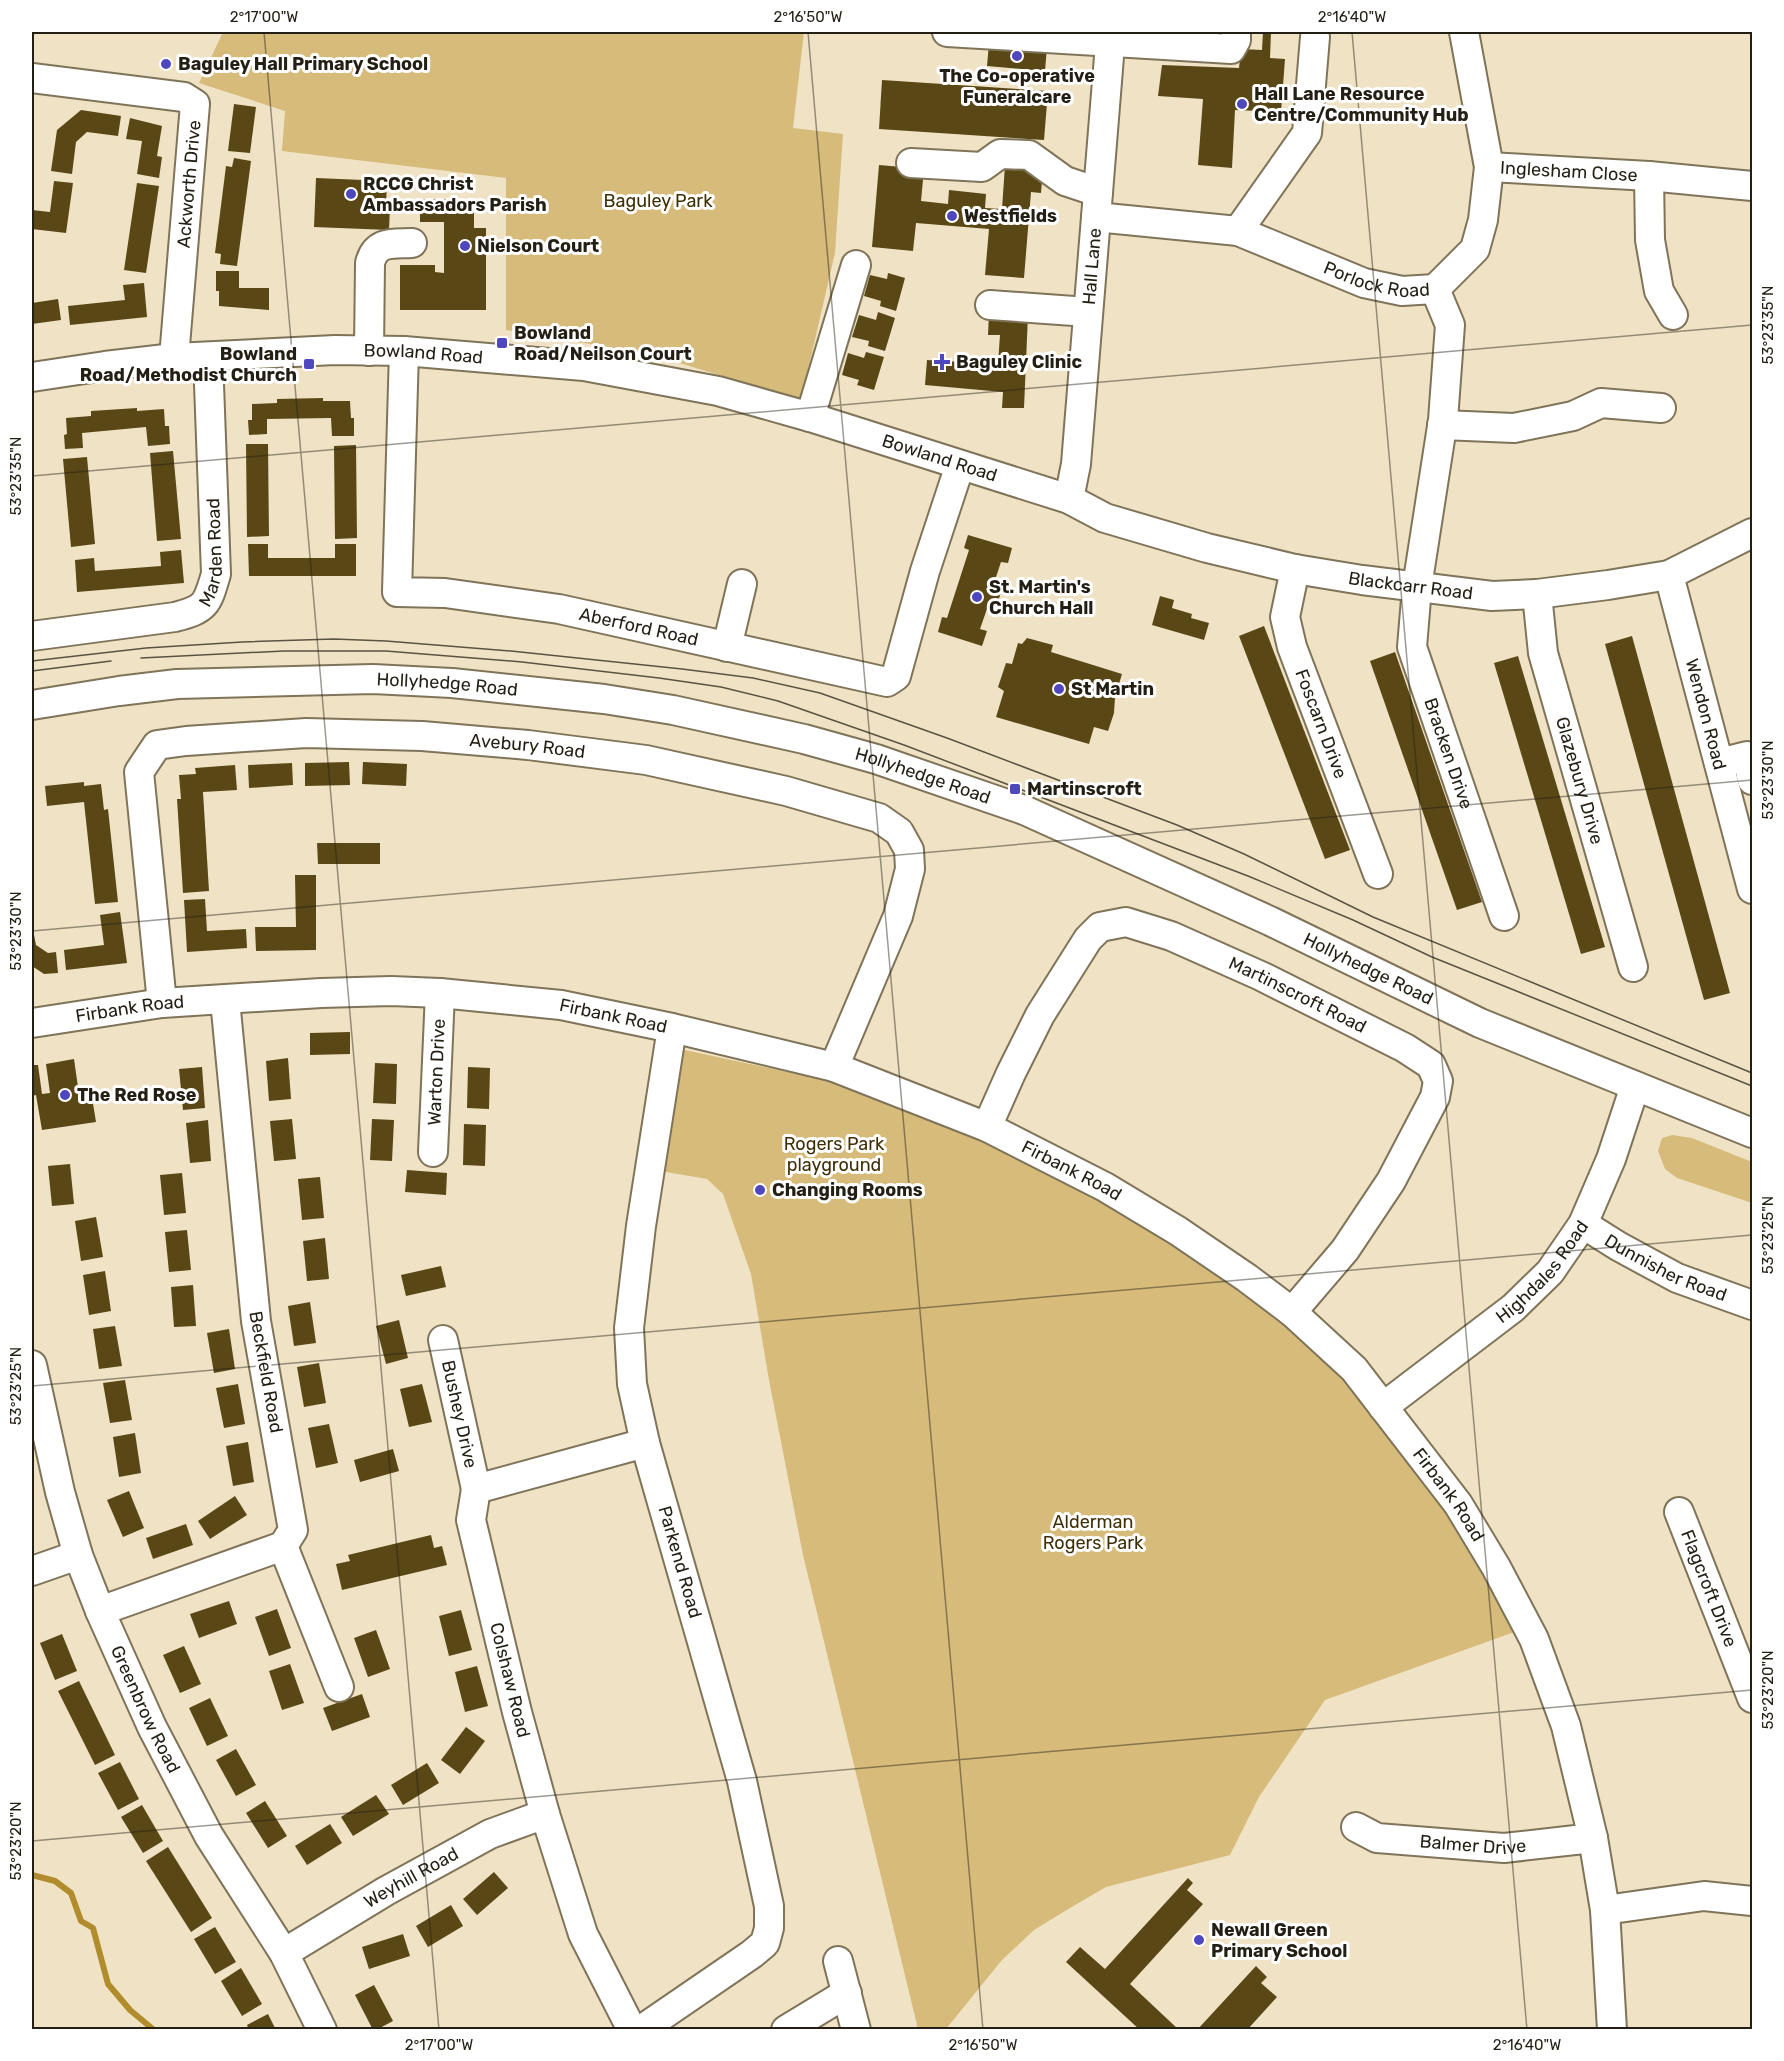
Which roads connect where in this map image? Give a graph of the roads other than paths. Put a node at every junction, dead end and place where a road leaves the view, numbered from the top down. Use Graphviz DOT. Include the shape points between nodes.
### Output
graph roads {
  1 [pos="947,32"];
  2 [pos="1236,32"];
  3 [pos="1464,32"];
  4 [pos="1110,37"];
  5 [pos="1315,37"];
  6 [pos="32,78"];
  7 [pos="911,163"];
  8 [pos="1489,167"];
  9 [pos="1649,176"];
  10 [pos="1752,186"];
  11 [pos="1097,205"];
  12 [pos="1238,231"];
  13 [pos="412,243"];
  14 [pos="856,265"];
  15 [pos="1435,289"];
  16 [pos="990,305"];
  17 [pos="1088,312"];
  18 [pos="1674,315"];
  19 [pos="369,351"];
  20 [pos="404,351"];
  21 [pos="208,357"];
  22 [pos="174,358"];
  23 [pos="32,377"];
  24 [pos="1661,408"];
  25 [pos="810,417"];
  26 [pos="1442,425"];
  27 [pos="960,465"];
  28 [pos="1069,499"];
  29 [pos="1752,533"];
  30 [pos="1295,569"];
  31 [pos="1669,574"];
  32 [pos="742,584"];
  33 [pos="1417,587"];
  34 [pos="1537,594"];
  35 [pos="32,636"];
  36 [pos="727,647"];
  37 [pos="32,705"];
  38 [pos="1719,763"];
  39 [pos="1752,780"];
  40 [pos="1378,874"];
  41 [pos="1752,889"];
  42 [pos="1504,916"];
  43 [pos="1633,967"];
  44 [pos="440,993"];
  45 [pos="225,1000"];
  46 [pos="162,1003"];
  47 [pos="32,1023"];
  48 [pos="672,1028"];
  49 [pos="834,1067"];
  50 [pos="1635,1086"];
  51 [pos="987,1127"];
  52 [pos="1752,1133"];
  53 [pos="433,1152"];
  54 [pos="1583,1224"];
  55 [pos="1752,1305"];
  56 [pos="1292,1312"];
  57 [pos="443,1340"];
  58 [pos="33,1380"];
  59 [pos="1383,1407"];
  60 [pos="645,1443"];
  61 [pos="476,1489"];
  62 [pos="1679,1512"];
  63 [pos="283,1546"];
  64 [pos="78,1555"];
  65 [pos="32,1570"];
  66 [pos="100,1611"];
  67 [pos="339,1687"];
  68 [pos="1752,1698"];
  69 [pos="545,1814"];
  70 [pos="1356,1827"];
  71 [pos="1593,1838"];
  72 [pos="1752,1901"];
  73 [pos="1605,1910"];
  74 [pos="284,1953"];
  75 [pos="838,1961"];
  76 [pos="847,1993"];
  77 [pos="322,2030"];
  78 [pos="632,2030"];
  79 [pos="641,2030"];
  80 [pos="786,2030"];
  81 [pos="856,2030"];
  82 [pos="1612,2030"];
  1 -- 4 [label="street"];
  2 -- 4 [label="street" via="1231,49"];
  3 -- 8 [label="street"];
  4 -- 11 [label="street, Hall Lane"];
  5 -- 12 [label="street" via="1307,133"];
  6 -- 22 [label="street, Ackworth Drive" via="184,97 195,104"];
  7 -- 11 [label="street, Porlock Road" via="982,167 1000,154 1029,155"];
  8 -- 9 [label="street, Inglesham Close"];
  8 -- 15 [label="street" via="1483,220 1475,249"];
  9 -- 10 [label="street, Inglesham Close"];
  9 -- 18 [label="street, Inglesham Close" via="1650,240 1659,291"];
  11 -- 12 [label="street, Porlock Road"];
  11 -- 17 [label="street, Hall Lane"];
  12 -- 15 [label="street, Porlock Road" via="1364,284 1402,291"];
  13 -- 19 [label="street" via="387,244 372,254"];
  14 -- 25 [label="street"];
  15 -- 26 [label="street, Porlock Road" via="1449,325"];
  16 -- 17 [label="street"];
  17 -- 28 [label="street, Hall Lane" via="1076,464"];
  19 -- 20 [label="street, Bowland Road"];
  19 -- 21 [label="street, Bowland Road"];
  20 -- 25 [label="street, Bowland Road" via="586,366 718,391"];
  20 -- 36 [label="street, Aberford Road" via="397,592 445,593 559,609"];
  21 -- 22 [label="street, Bowland Road"];
  21 -- 35 [label="street, Marden Road" via="216,574 209,599 196,611 175,617"];
  22 -- 23 [label="street, Bowland Road"];
  24 -- 26 [label="street" via="1601,403 1573,416 1514,428"];
  25 -- 27 [label="street, Bowland Road"];
  26 -- 33 [label="street, Porlock Road"];
  27 -- 28 [label="street, Bowland Road"];
  27 -- 36 [label="street, Aberford Road" via="925,571 896,683"];
  28 -- 30 [label="street, Blackcarr Road" via="1105,518"];
  29 -- 31 [label="street, Blackcarr Road"];
  30 -- 33 [label="street, Blackcarr Road"];
  30 -- 40 [label="street, Foscarn Drive" via="1285,617 1292,647"];
  31 -- 34 [label="street, Blackcarr Road"];
  31 -- 38 [label="street, Wendon Road"];
  32 -- 36 [label="street"];
  33 -- 34 [label="street, Blackcarr Road" via="1492,596"];
  33 -- 42 [label="street, Bracken Drive" via="1412,647"];
  34 -- 43 [label="street, Glazebury Drive" via="1543,653"];
  37 -- 50 [label="street, Hollyhedge Road" via="177,684 373,679 604,699 804,739 876,759 1024,810 1270,921 1480,1023"];
  38 -- 39 [label="street" via="1748,756"];
  38 -- 41 [label="street, Wendon Road"];
  44 -- 45 [label="street, Firbank Road" via="321,993"];
  44 -- 48 [label="street, Firbank Road" via="561,1005"];
  44 -- 53 [label="street, Warton Drive"];
  45 -- 46 [label="street, Firbank Road"];
  45 -- 63 [label="street, Beckfield Road" via="256,1321 293,1530"];
  46 -- 47 [label="street, Firbank Road"];
  46 -- 49 [label="street, Avebury Road" via="139,772 157,745 306,733 422,736 528,745 646,760 786,791 879,818 899,832 909,850 910,869 898,916"];
  48 -- 49 [label="street, Firbank Road"];
  48 -- 60 [label="street, Parkend Road" via="629,1328 632,1384"];
  49 -- 51 [label="street, Firbank Road"];
  50 -- 52 [label="street, Hollyhedge Road"];
  50 -- 54 [label="street, Highdales Road"];
  51 -- 56 [label="street, Firbank Road" via="1105,1187 1247,1278"];
  51 -- 56 [label="street, Martinscroft Road" via="1040,1015 1088,939 1101,927 1126,922 1171,936 1261,976 1404,1048 1431,1065 1438,1081 1436,1097 1378,1201 1345,1250"];
  54 -- 55 [label="street, Dunnisher Road" via="1677,1278"];
  54 -- 59 [label="street, Highdales Road" via="1550,1272 1514,1308"];
  56 -- 59 [label="street, Firbank Road" via="1354,1369"];
  57 -- 61 [label="street, Bushey Drive"];
  58 -- 64 [label="street, Greenbrow Road"];
  59 -- 71 [label="street, Firbank Road" via="1458,1504 1534,1639 1566,1726"];
  60 -- 61 [label="street"];
  60 -- 79 [label="street, Parkend Road" via="742,1781 769,1906 769,1928 765,1943 752,1954"];
  61 -- 69 [label="street, Colshaw Road" via="471,1520"];
  62 -- 68 [label="street, Flagcroft Drive"];
  63 -- 66 [label="street"];
  63 -- 67 [label="street"];
  64 -- 65 [label="street"];
  64 -- 66 [label="street, Greenbrow Road"];
  66 -- 74 [label="street, Greenbrow Road" via="152,1728 209,1836"];
  69 -- 74 [label="street, Weyhill Road" via="490,1834"];
  69 -- 78 [label="street, Colshaw Road" via="583,1935"];
  70 -- 71 [label="street, Balmer Drive" via="1377,1838 1504,1848"];
  71 -- 73 [label="street, Firbank Road"];
  72 -- 73 [label="street" via="1704,1896"];
  73 -- 82 [label="street, Firbank Road"];
  74 -- 77 [label="street, Greenbrow Road"];
  75 -- 76 [label="street"];
  76 -- 80 [label="street"];
  76 -- 81 [label="street"];
}
